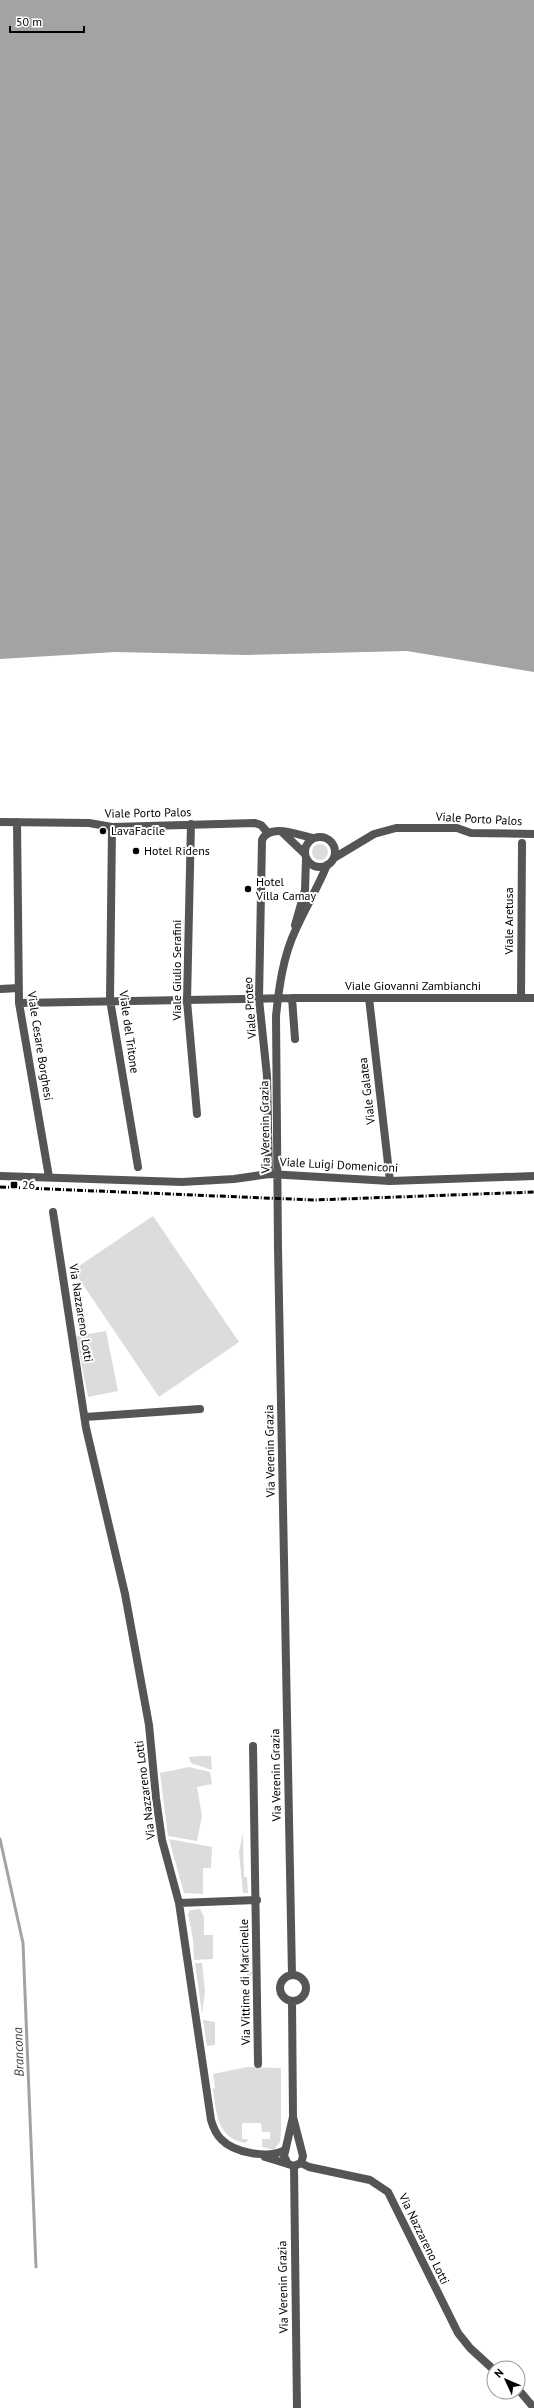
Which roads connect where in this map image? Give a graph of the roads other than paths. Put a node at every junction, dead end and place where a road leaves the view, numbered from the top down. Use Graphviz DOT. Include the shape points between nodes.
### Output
graph roads {
  1 [pos="0,822"];
  2 [pos="17,822"];
  3 [pos="191,824"];
  4 [pos="112,826"];
  5 [pos="282,832"];
  6 [pos="268,833"];
  7 [pos="534,834"];
  8 [pos="313,838"];
  9 [pos="522,843"];
  10 [pos="306,856"];
  11 [pos="334,858"];
  12 [pos="327,865"];
  13 [pos="295,930"];
  14 [pos="19,988"];
  15 [pos="0,989"];
  16 [pos="292,998"];
  17 [pos="369,998"];
  18 [pos="521,998"];
  19 [pos="534,998"];
  20 [pos="260,999"];
  21 [pos="110,1000"];
  22 [pos="187,1001"];
  23 [pos="19,1003"];
  24 [pos="295,1039"];
  25 [pos="197,1114"];
  26 [pos="138,1167"];
  27 [pos="268,1174"];
  28 [pos="0,1176"];
  29 [pos="534,1176"];
  30 [pos="49,1177"];
  31 [pos="390,1181"];
  32 [pos="53,1212"];
  33 [pos="200,1409"];
  34 [pos="85,1416"];
  35 [pos="253,1746"];
  36 [pos="257,1900"];
  37 [pos="179,1903"];
  38 [pos="292,1975"];
  39 [pos="292,2001"];
  40 [pos="258,2064"];
  41 [pos="293,2117"];
  42 [pos="285,2150"];
  43 [pos="261,2156"];
  44 [pos="294,2165"];
  45 [pos="486,2363"];
  46 [pos="526,2398"];
  47 [pos="297,2408"];
  48 [pos="534,2408"];
  1 -- 2 [label="street, Viale Porto Palos"];
  2 -- 4 [label="street, Viale Porto Palos" via="89,823"];
  2 -- 14 [label="street, Viale Cesare Borghesi"];
  3 -- 4 [label="street, Viale Porto Palos"];
  3 -- 6 [label="street, Viale Porto Palos" via="255,823"];
  3 -- 22 [label="street, Viale Giulio Serafini"];
  4 -- 21 [label="street, Viale del Tritone"];
  5 -- 6 [label="street"];
  5 -- 8 [label="street"];
  5 -- 10 [label="street"];
  6 -- 20 [label="street, Viale Proteo" via="262,840"];
  7 -- 11 [label="street, Viale Porto Palos" via="472,832 457,828 396,828 374,834"];
  8 -- 10 [label="street" via="306,845"];
  8 -- 11 [label="street" via="322,836 330,840 335,849"];
  9 -- 18 [label="street, Viale Aretusa"];
  10 -- 12 [label="street" via="318,867"];
  10 -- 13 [label="street, Via Verenin Grazia" via="305,890"];
  11 -- 12 [label="street"];
  12 -- 13 [label="street, Via Verenin Grazia" via="316,892"];
  13 -- 38 [label="street, Via Verenin Grazia" via="279,984 276,1016"];
  14 -- 15 [label="street"];
  14 -- 23 [label="street, Viale Cesare Borghesi"];
  16 -- 17 [label="street, Viale Giovanni Zambianchi"];
  16 -- 20 [label="street, Viale Giovanni Zambianchi"];
  16 -- 24 [label="street"];
  17 -- 18 [label="street, Viale Giovanni Zambianchi"];
  17 -- 31 [label="street, Viale Galatea"];
  18 -- 19 [label="street, Viale Giovanni Zambianchi"];
  20 -- 22 [label="street, Viale Giovanni Zambianchi"];
  20 -- 27 [label="street, Viale Proteo" via="267,1076"];
  21 -- 22 [label="street, Viale Giovanni Zambianchi"];
  21 -- 23 [label="street, Viale Giovanni Zambianchi"];
  21 -- 26 [label="street, Viale del Tritone"];
  22 -- 25 [label="street, Viale Giulio Serafini"];
  23 -- 30 [label="street, Viale Cesare Borghesi"];
  27 -- 30 [label="street, Viale Luigi Domeniconi" via="182,1182"];
  27 -- 31 [label="street, Viale Luigi Domeniconi"];
  28 -- 30 [label="street, Viale Luigi Domeniconi"];
  29 -- 31 [label="street, Viale Luigi Domeniconi"];
  32 -- 34 [label="street, Via Nazzareno Lotti"];
  33 -- 34 [label="street"];
  34 -- 37 [label="street, Via Nazzareno Lotti" via="96,1475 125,1594 149,1725 162,1840"];
  35 -- 36 [label="street, Via Vittime di Marcinelle"];
  36 -- 37 [label="street"];
  36 -- 40 [label="street, Via Vittime di Marcinelle"];
  37 -- 43 [label="street, Via Nazzareno Lotti" via="214,2131 228,2144"];
  38 -- 39 [label="street" via="282,1981 280,1988 282,1995"];
  38 -- 39 [label="street" via="302,1979 306,1989 301,1998"];
  39 -- 41 [label="street, Via Verenin Grazia"];
  41 -- 42 [label="street, Via Verenin Grazia"];
  41 -- 44 [label="street, Via Verenin Grazia" via="303,2156"];
  42 -- 43 [label="street, Via Nazzareno Lotti" via="276,2155"];
  42 -- 44 [label="street, Via Verenin Grazia" via="284,2156"];
  43 -- 44 [label="street, Via Nazzareno Lotti"];
  44 -- 45 [label="street, Via Nazzareno Lotti" via="370,2180 388,2192 458,2333"];
  44 -- 47 [label="street, Via Verenin Grazia"];
  46 -- 48 [label="street"];
}
